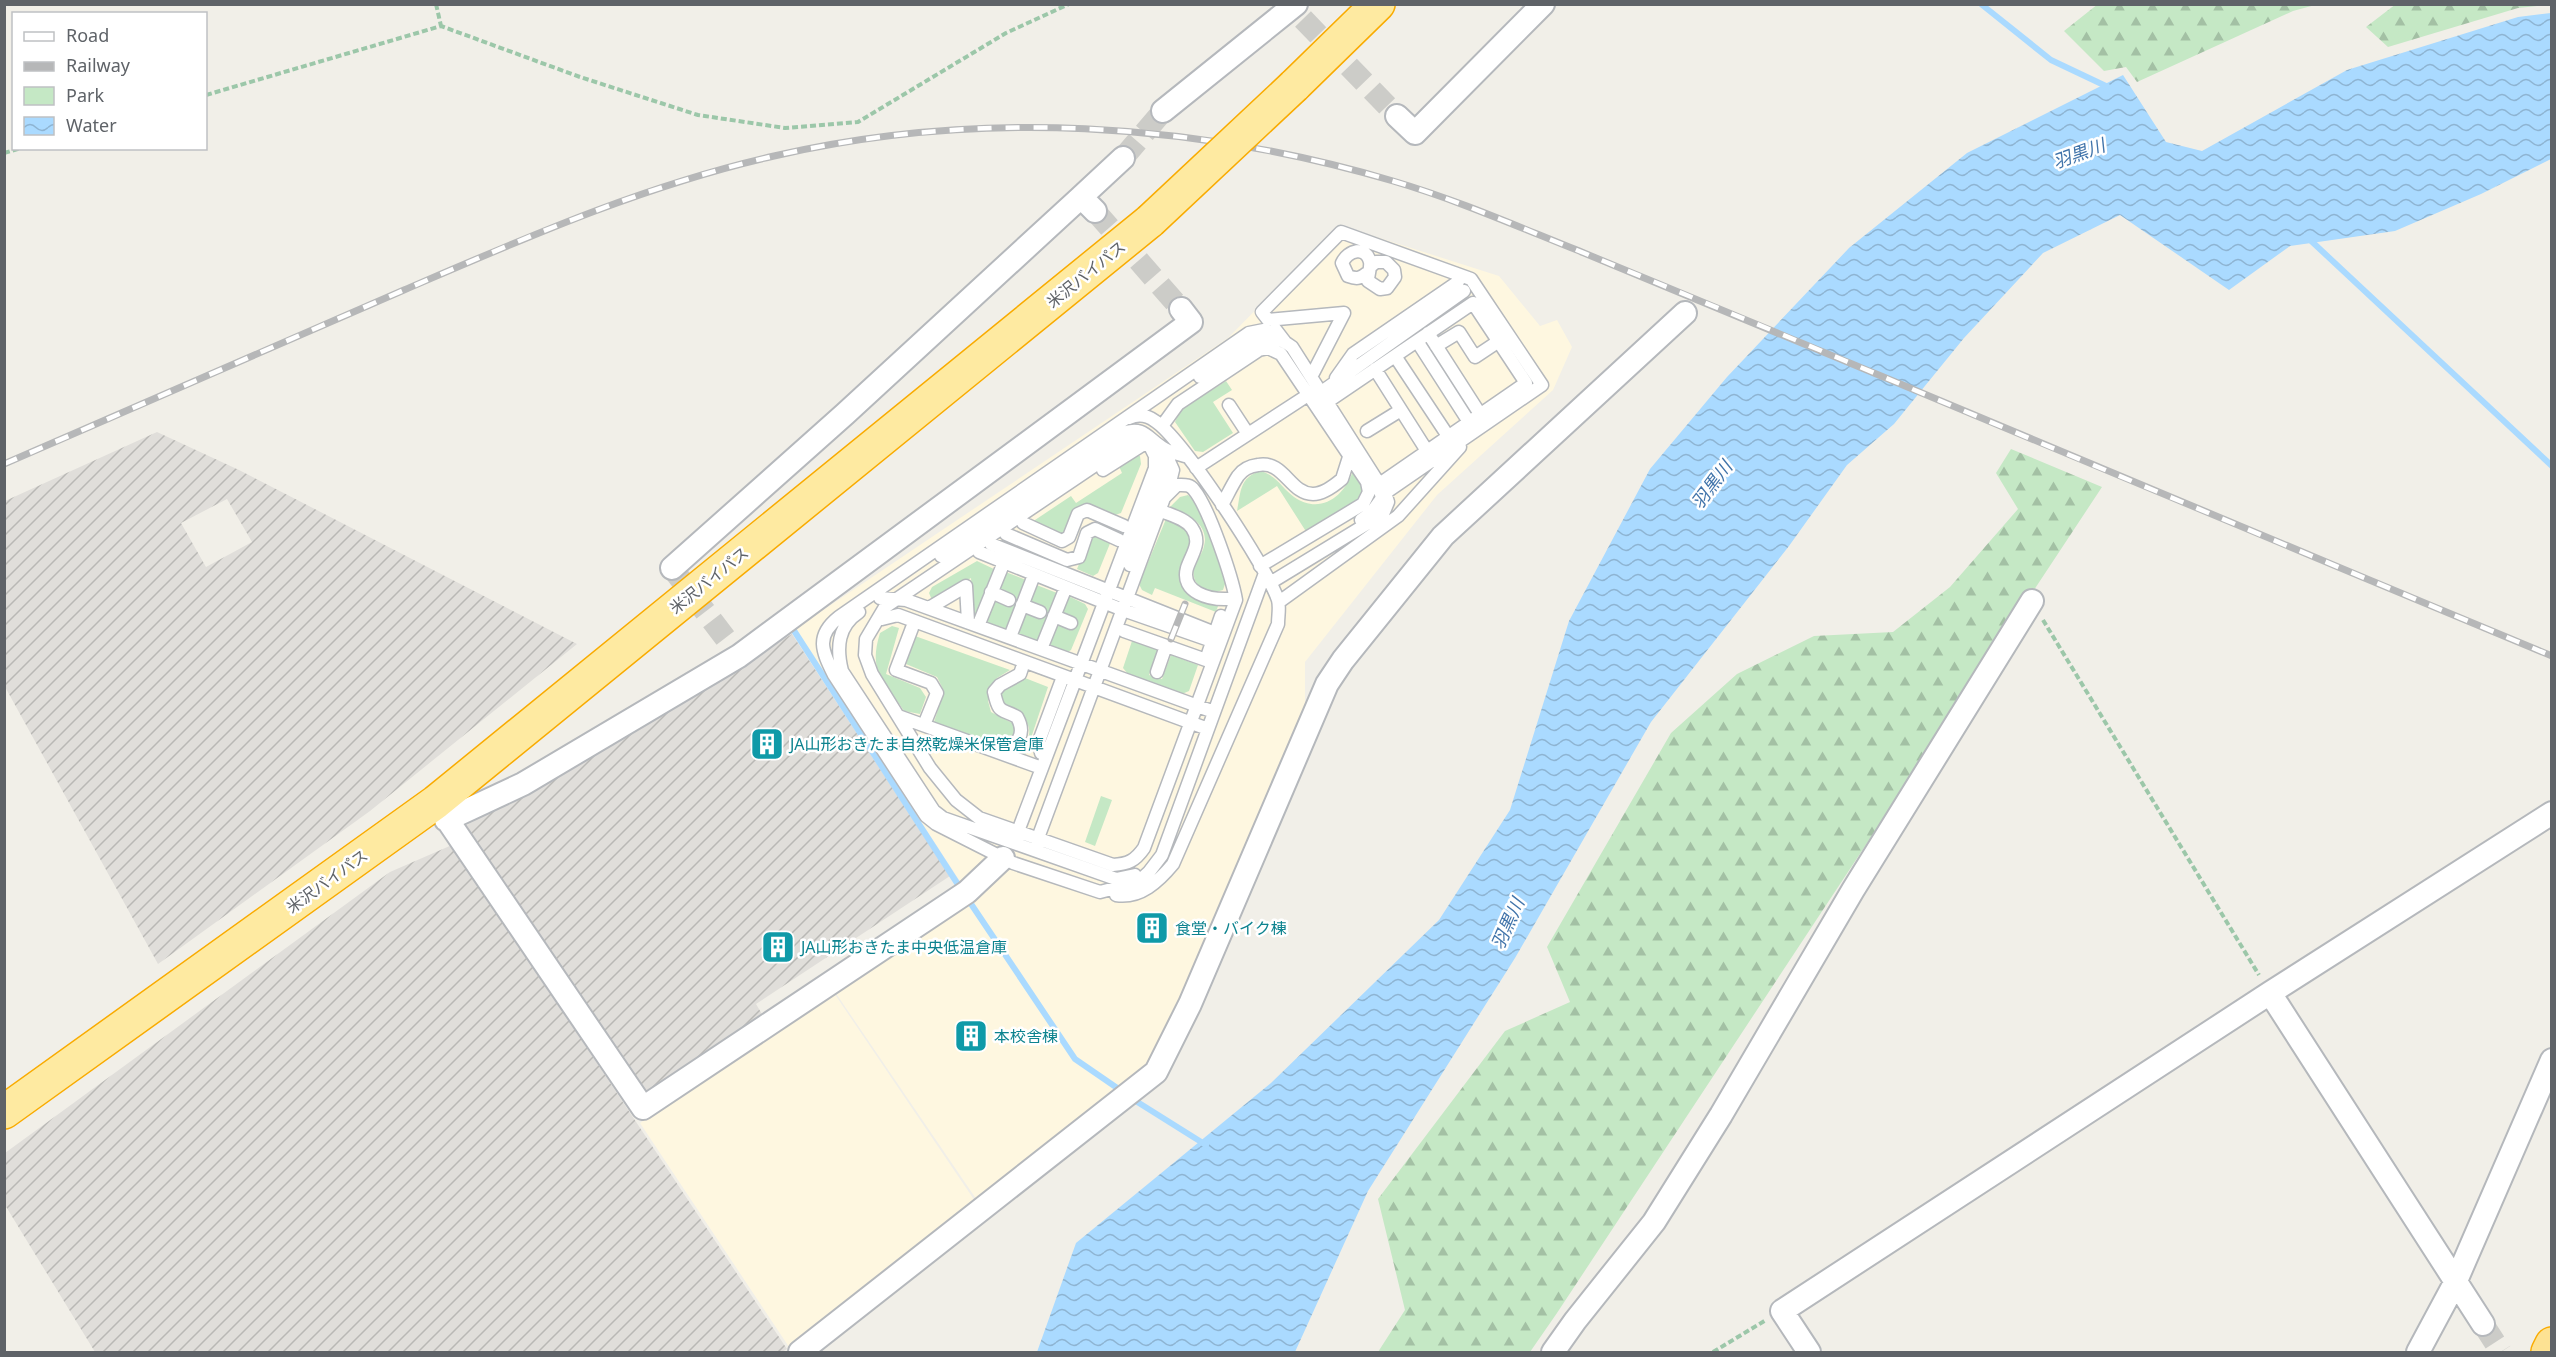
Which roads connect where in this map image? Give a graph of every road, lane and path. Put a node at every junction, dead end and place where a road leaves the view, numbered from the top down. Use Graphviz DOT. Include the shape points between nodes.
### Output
graph roads {
  1 [pos="436,4"];
  2 [pos="1069,4"];
  3 [pos="1378,4"];
  4 [pos="1543,4"];
  5 [pos="1297,11"];
  6 [pos="441,26"];
  7 [pos="207,95"];
  8 [pos="1163,111"];
  9 [pos="1397,117"];
  10 [pos="1123,158"];
  11 [pos="1392,249"];
  12 [pos="1323,251"];
  13 [pos="1344,260"];
  14 [pos="1386,262"];
  15 [pos="1369,270"];
  16 [pos="1458,281"];
  17 [pos="1473,303"];
  18 [pos="1181,309"];
  19 [pos="1685,313"];
  20 [pos="1268,320"];
  21 [pos="1428,333"];
  22 [pos="1282,340"];
  23 [pos="1417,341"];
  24 [pos="1499,341"];
  25 [pos="1436,346"];
  26 [pos="1395,356"];
  27 [pos="1376,369"];
  28 [pos="1311,377"];
  29 [pos="1318,397"];
  30 [pos="1229,405"];
  31 [pos="1401,410"];
  32 [pos="1141,415"];
  33 [pos="1125,419"];
  34 [pos="1474,423"];
  35 [pos="1162,426"];
  36 [pos="1367,431"];
  37 [pos="1248,434"];
  38 [pos="1448,436"];
  39 [pos="1147,445"];
  40 [pos="1427,451"];
  41 [pos="1165,452"];
  42 [pos="1188,457"];
  43 [pos="1349,457"];
  44 [pos="1196,468"];
  45 [pos="1380,484"];
  46 [pos="1161,505"];
  47 [pos="1224,508"];
  48 [pos="1023,523"];
  49 [pos="1124,526"];
  50 [pos="1214,531"];
  51 [pos="1006,534"];
  52 [pos="1119,540"];
  53 [pos="991,544"];
  54 [pos="979,552"];
  55 [pos="1004,562"];
  56 [pos="672,568"];
  57 [pos="1265,573"];
  58 [pos="1034,575"];
  59 [pos="1233,581"];
  60 [pos="1066,587"];
  61 [pos="991,592"];
  62 [pos="1228,599"];
  63 [pos="1009,600"];
  64 [pos="895,601"];
  65 [pos="1116,601"];
  66 [pos="2032,601"];
  67 [pos="1279,602"];
  68 [pos="1022,605"];
  69 [pos="929,608"];
  70 [pos="1040,612"];
  71 [pos="1054,616"];
  72 [pos="882,619"];
  73 [pos="1071,623"];
  74 [pos="973,624"];
  75 [pos="912,628"];
  76 [pos="1124,631"];
  77 [pos="1213,637"];
  78 [pos="1010,638"];
  79 [pos="866,639"];
  80 [pos="1166,646"];
  81 [pos="1041,649"];
  82 [pos="1206,660"];
  83 [pos="1022,668"];
  84 [pos="1157,672"];
  85 [pos="1083,677"];
  86 [pos="898,716"];
  87 [pos="1198,719"];
  88 [pos="924,725"];
  89 [pos="1002,753"];
  90 [pos="1036,766"];
  91 [pos="441,811"];
  92 [pos="2552,813"];
  93 [pos="1013,836"];
  94 [pos="1034,840"];
  95 [pos="1100,892"];
  96 [pos="2270,993"];
  97 [pos="2552,1060"];
  98 [pos="4,1112"];
  99 [pos="2455,1282"];
  100 [pos="1782,1311"];
  101 [pos="2483,1324"];
  102 [pos="2552,1344"];
  103 [pos="800,1353"];
  104 [pos="1553,1353"];
  105 [pos="1713,1353"];
  106 [pos="1809,1353"];
  107 [pos="2418,1353"];
  108 [pos="2547,1353"];
  1 -- 6 [label="path"];
  2 -- 6 [label="path" via="1006,33 858,122 785,128 698,115"];
  3 -- 91 [label="highway, 米沢バイパス, bridge" via="1150,221"];
  4 -- 9 [label="street" via="1415,133"];
  5 -- 8 [label="street"];
  6 -- 7 [label="path"];
  10 -- 56 [label="street" via="1088,204"];
  11 -- 12 [label="lane" via="1341,232"];
  11 -- 14 [label="lane"];
  11 -- 16 [label="lane"];
  12 -- 13 [label="lane"];
  12 -- 20 [label="lane" via="1262,312"];
  13 -- 15 [label="lane" via="1343,270 1354,279 1362,278"];
  13 -- 15 [label="lane" via="1351,251 1358,250 1369,259"];
  14 -- 15 [label="lane" via="1376,262"];
  14 -- 15 [label="lane" via="1395,277 1387,288 1373,286 1368,281"];
  16 -- 17 [label="lane"];
  16 -- 29 [label="lane"];
  16 -- 34 [label="lane" via="1471,279 1542,385"];
  17 -- 21 [label="lane"];
  17 -- 24 [label="lane"];
  18 -- 91 [label="street" via="1191,322 739,657 523,784"];
  19 -- 103 [label="street" via="1443,536 1343,660 1327,684 1190,1004 1156,1072"];
  20 -- 22 [label="lane"];
  20 -- 28 [label="lane" via="1344,313"];
  21 -- 23 [label="lane"];
  21 -- 25 [label="lane"];
  22 -- 28 [label="lane" via="1292,347"];
  22 -- 32 [label="lane" via="1256,340"];
  22 -- 33 [label="lane" via="1264,330 1248,333"];
  23 -- 26 [label="lane"];
  23 -- 34 [label="lane"];
  24 -- 25 [label="lane" via="1475,357 1459,332"];
  24 -- 34 [label="lane" via="1526,383"];
  25 -- 34 [label="lane"];
  26 -- 27 [label="lane"];
  26 -- 38 [label="lane"];
  27 -- 29 [label="lane"];
  27 -- 31 [label="lane"];
  28 -- 29 [label="lane"];
  29 -- 35 [label="lane" via="1281,354 1268,348 1259,350 1178,404"];
  29 -- 37 [label="lane"];
  29 -- 43 [label="lane"];
  29 -- 45 [label="lane"];
  30 -- 37 [label="lane"];
  31 -- 36 [label="lane"];
  31 -- 40 [label="lane"];
  32 -- 33 [label="lane"];
  32 -- 35 [label="lane"];
  33 -- 93 [label="lane" via="838,617 828,626 822,642 834,675 927,816 936,824"];
  34 -- 38 [label="lane"];
  34 -- 45 [label="lane"];
  34 -- 67 [label="lane" via="1398,516"];
  35 -- 42 [label="lane"];
  37 -- 44 [label="lane"];
  38 -- 40 [label="lane"];
  39 -- 48 [label="lane"];
  39 -- 49 [label="lane" via="1148,463"];
  39 -- 64 [label="lane" via="1128,443"];
  39 -- 65 [label="lane" via="1155,456 1155,468"];
  40 -- 45 [label="lane"];
  41 -- 42 [label="lane"];
  41 -- 46 [label="lane" via="1173,470"];
  41 -- 64 [label="lane" via="1143,432 1122,433"];
  41 -- 65 [label="lane" via="1167,461"];
  42 -- 44 [label="lane"];
  43 -- 47 [label="lane" via="1342,479 1312,494 1298,489 1281,470 1267,463 1252,466 1238,476"];
  43 -- 57 [label="lane" via="1367,482 1369,492 1363,504"];
  44 -- 47 [label="lane"];
  45 -- 57 [label="lane" via="1382,498 1371,513"];
  45 -- 57 [label="lane" via="1388,502 1383,514"];
  46 -- 50 [label="lane" via="1177,485 1186,485 1194,489"];
  46 -- 62 [label="lane" via="1193,529 1197,548 1187,569 1191,588 1199,595"];
  46 -- 65 [label="lane"];
  47 -- 50 [label="lane"];
  47 -- 57 [label="lane"];
  48 -- 49 [label="lane" via="1062,541 1069,537 1078,514 1087,510"];
  48 -- 51 [label="lane"];
  49 -- 52 [label="lane"];
  50 -- 59 [label="lane"];
  51 -- 52 [label="lane" via="1067,560 1079,557 1087,533 1095,529"];
  51 -- 53 [label="lane"];
  52 -- 65 [label="lane"];
  53 -- 54 [label="lane"];
  53 -- 65 [label="lane"];
  54 -- 55 [label="lane"];
  54 -- 64 [label="lane"];
  55 -- 58 [label="lane"];
  55 -- 61 [label="lane"];
  57 -- 67 [label="lane"];
  57 -- 87 [label="lane"];
  58 -- 60 [label="lane"];
  58 -- 68 [label="lane"];
  59 -- 62 [label="lane"];
  59 -- 87 [label="lane" via="1236,600"];
  60 -- 65 [label="lane"];
  60 -- 71 [label="lane"];
  61 -- 63 [label="lane"];
  61 -- 74 [label="lane"];
  62 -- 77 [label="lane"];
  64 -- 69 [label="lane"];
  64 -- 72 [label="lane"];
  64 -- 79 [label="lane" via="885,607"];
  64 -- 85 [label="lane"];
  64 -- 93 [label="lane" via="850,618 844,625 838,655 842,671 934,811 943,818"];
  65 -- 76 [label="lane"];
  65 -- 77 [label="lane"];
  65 -- 85 [label="lane"];
  65 -- 85 [label="lane"];
  66 -- 96 [label="path"];
  66 -- 104 [label="street" via="1672,1193"];
  67 -- 95 [label="lane" via="1278,624 1270,644 1173,864 1160,880 1134,894"];
  68 -- 70 [label="lane"];
  68 -- 78 [label="lane"];
  69 -- 74 [label="lane"];
  69 -- 74 [label="lane" via="966,586"];
  71 -- 73 [label="lane"];
  71 -- 81 [label="lane"];
  72 -- 75 [label="lane"];
  72 -- 79 [label="lane"];
  72 -- 85 [label="lane" via="898,615"];
  74 -- 78 [label="lane"];
  75 -- 83 [label="lane"];
  75 -- 88 [label="lane" via="896,670 931,683 937,693"];
  76 -- 80 [label="lane"];
  76 -- 85 [label="lane"];
  77 -- 82 [label="lane"];
  78 -- 81 [label="lane"];
  79 -- 86 [label="lane" via="865,655 872,674"];
  80 -- 82 [label="lane"];
  80 -- 84 [label="lane"];
  81 -- 85 [label="lane"];
  82 -- 87 [label="lane"];
  83 -- 85 [label="lane"];
  83 -- 89 [label="lane" via="1020,674 994,692 1002,712 1017,717 1022,730 1015,745"];
  85 -- 87 [label="lane"];
  85 -- 87 [label="lane"];
  85 -- 90 [label="lane"];
  85 -- 93 [label="lane"];
  85 -- 94 [label="lane"];
  86 -- 88 [label="lane"];
  86 -- 93 [label="lane" via="956,801"];
  87 -- 94 [label="lane" via="1133,855 1114,860"];
  87 -- 94 [label="lane" via="1155,852 1136,875 1116,879"];
  87 -- 95 [label="lane" via="1162,855 1138,882"];
  88 -- 89 [label="lane"];
  89 -- 90 [label="lane"];
  90 -- 93 [label="lane"];
  91 -- 93 [label="street" via="643,1108 962,895"];
  91 -- 98 [label="highway, 米沢バイパス"];
  92 -- 96 [label="street"];
  93 -- 94 [label="lane"];
  93 -- 94 [label="lane"];
  93 -- 95 [label="lane"];
  96 -- 99 [label="street"];
  96 -- 100 [label="street"];
  97 -- 99 [label="street"];
  99 -- 101 [label="street"];
  99 -- 107 [label="street"];
  100 -- 105 [label="path"];
  100 -- 106 [label="street"];
  102 -- 108 [label="highway"];
}
